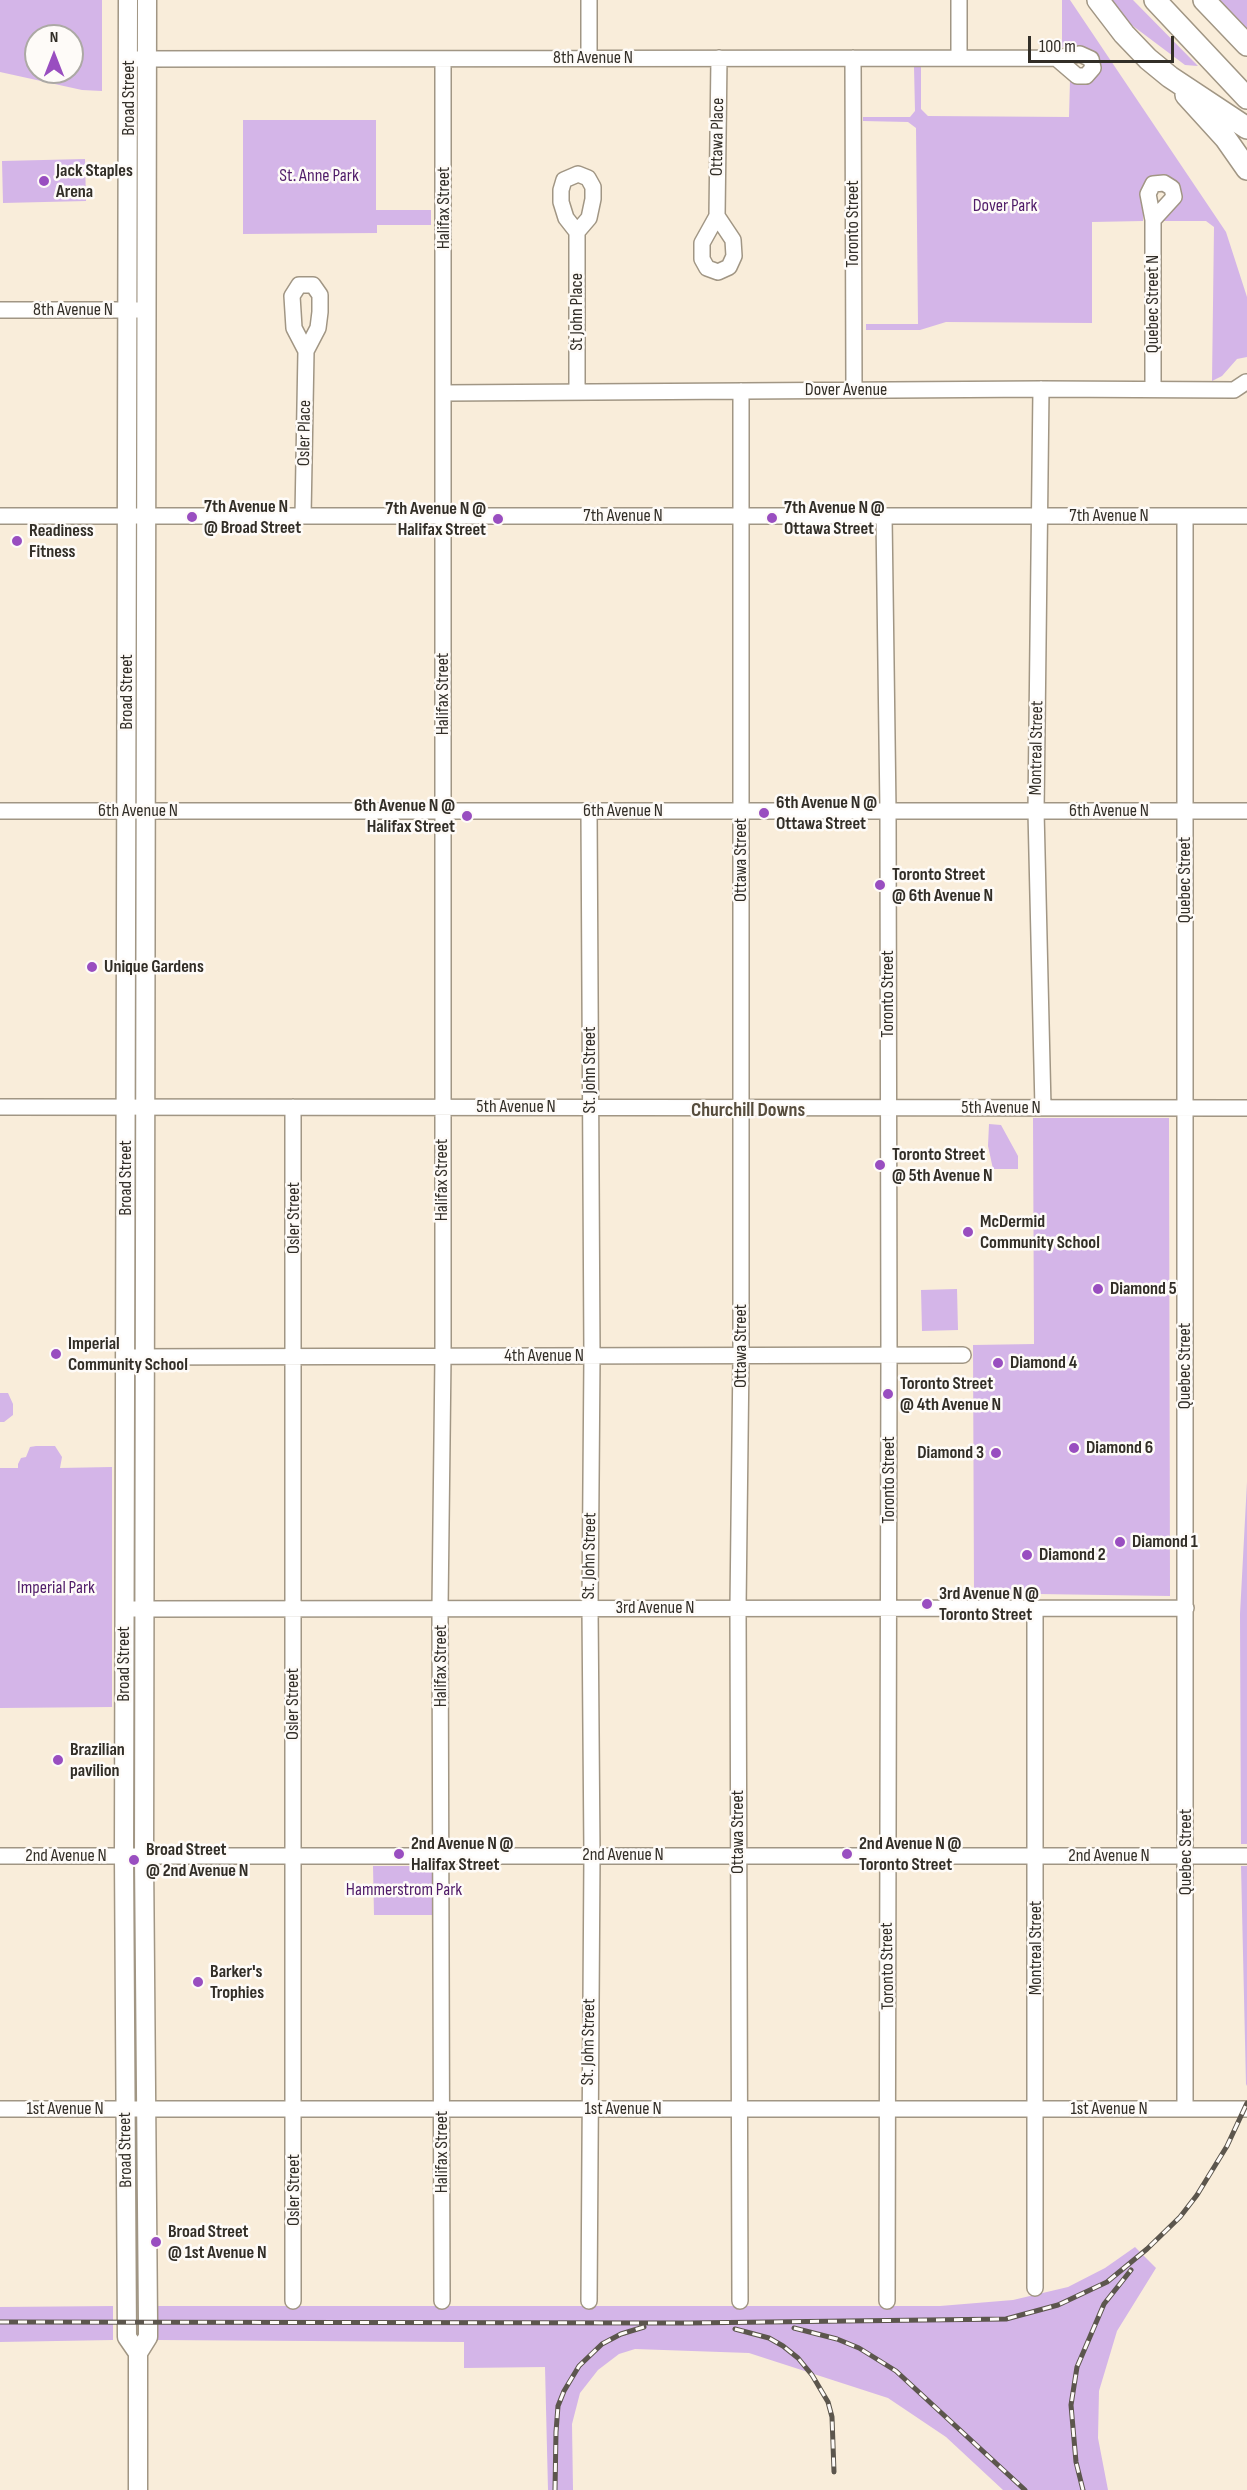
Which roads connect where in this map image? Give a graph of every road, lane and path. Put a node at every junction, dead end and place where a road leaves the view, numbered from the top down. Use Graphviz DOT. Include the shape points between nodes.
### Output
graph roads {
  1 [pos="128,0"];
  2 [pos="147,0"];
  3 [pos="589,0"];
  4 [pos="959,0"];
  5 [pos="1098,0"];
  6 [pos="1155,0"];
  7 [pos="1204,0"];
  8 [pos="1247,45"];
  9 [pos="589,58"];
  10 [pos="719,58"];
  11 [pos="853,58"];
  12 [pos="959,58"];
  13 [pos="1056,58"];
  14 [pos="138,59"];
  15 [pos="443,59"];
  16 [pos="1170,77"];
  17 [pos="1247,98"];
  18 [pos="1247,128"];
  19 [pos="1247,170"];
  20 [pos="717,216"];
  21 [pos="1153,220"];
  22 [pos="576,232"];
  23 [pos="0,310"];
  24 [pos="137,310"];
  25 [pos="306,351"];
  26 [pos="1246,382"];
  27 [pos="1041,388"];
  28 [pos="1153,389"];
  29 [pos="854,390"];
  30 [pos="741,391"];
  31 [pos="577,392"];
  32 [pos="444,393"];
  33 [pos="0,516"];
  34 [pos="126,516"];
  35 [pos="146,516"];
  36 [pos="303,516"];
  37 [pos="444,516"];
  38 [pos="741,516"];
  39 [pos="884,516"];
  40 [pos="1039,516"];
  41 [pos="1185,516"];
  42 [pos="1247,516"];
  43 [pos="0,811"];
  44 [pos="127,811"];
  45 [pos="146,811"];
  46 [pos="442,811"];
  47 [pos="589,811"];
  48 [pos="740,811"];
  49 [pos="888,811"];
  50 [pos="1036,811"];
  51 [pos="1186,811"];
  52 [pos="1247,811"];
  53 [pos="0,1107"];
  54 [pos="126,1107"];
  55 [pos="145,1107"];
  56 [pos="293,1107"];
  57 [pos="441,1107"];
  58 [pos="590,1107"];
  59 [pos="741,1107"];
  60 [pos="888,1107"];
  61 [pos="1043,1108"];
  62 [pos="1184,1108"];
  63 [pos="1247,1108"];
  64 [pos="889,1355"];
  65 [pos="963,1355"];
  66 [pos="294,1356"];
  67 [pos="443,1356"];
  68 [pos="592,1356"];
  69 [pos="741,1356"];
  70 [pos="125,1357"];
  71 [pos="145,1357"];
  72 [pos="440,1608"];
  73 [pos="590,1608"];
  74 [pos="738,1608"];
  75 [pos="888,1608"];
  76 [pos="1035,1608"];
  77 [pos="1186,1608"];
  78 [pos="124,1609"];
  79 [pos="145,1609"];
  80 [pos="293,1609"];
  81 [pos="294,1854"];
  82 [pos="442,1855"];
  83 [pos="592,1855"];
  84 [pos="738,1855"];
  85 [pos="887,1855"];
  86 [pos="0,1856"];
  87 [pos="124,1856"];
  88 [pos="144,1856"];
  89 [pos="1036,1856"];
  90 [pos="1186,1856"];
  91 [pos="1247,1856"];
  92 [pos="0,2109"];
  93 [pos="126,2109"];
  94 [pos="145,2109"];
  95 [pos="294,2109"];
  96 [pos="442,2109"];
  97 [pos="589,2109"];
  98 [pos="740,2109"];
  99 [pos="889,2109"];
  100 [pos="1036,2109"];
  101 [pos="1185,2109"];
  102 [pos="1247,2109"];
  103 [pos="1035,2288"];
  104 [pos="293,2301"];
  105 [pos="442,2301"];
  106 [pos="589,2301"];
  107 [pos="740,2301"];
  108 [pos="887,2301"];
  109 [pos="138,2353"];
  110 [pos="138,2490"];
  1 -- 14 [label="main road, Broad Street"];
  2 -- 14 [label="main road, Broad Street"];
  3 -- 9 [label="street"];
  4 -- 12 [label="street"];
  5 -- 16 [label="highway" via="1124,34"];
  6 -- 17 [label="highway"];
  7 -- 8 [label="highway"];
  9 -- 10 [label="street, 8th Avenue N"];
  9 -- 15 [label="street, 8th Avenue N"];
  10 -- 11 [label="street, 8th Avenue N"];
  10 -- 20 [label="street, Ottawa Place"];
  11 -- 12 [label="street, 8th Avenue N"];
  11 -- 29 [label="street, Toronto Street"];
  12 -- 13 [label="street, 8th Avenue N"];
  14 -- 15 [label="street, 8th Avenue N"];
  14 -- 24 [label="main road, Broad Street"];
  15 -- 32 [label="street, Halifax Street"];
  16 -- 18 [label="highway"];
  16 -- 19 [label="highway" via="1226,139"];
  21 -- 28 [label="street, Quebec Street N"];
  22 -- 31 [label="street, St John Place"];
  23 -- 24 [label="street, 8th Avenue N"];
  24 -- 34 [label="main road, Broad Street"];
  24 -- 35 [label="main road, Broad Street"];
  25 -- 36 [label="street, Osler Place"];
  26 -- 28 [label="street, Dover Avenue" via="1234,390"];
  27 -- 28 [label="street, Dover Avenue"];
  27 -- 29 [label="street, Dover Avenue"];
  27 -- 40 [label="street, Montreal Street"];
  29 -- 30 [label="street, Dover Avenue"];
  30 -- 31 [label="street, Dover Avenue"];
  30 -- 38 [label="street, Ottawa Street"];
  31 -- 32 [label="street, Dover Avenue"];
  32 -- 37 [label="street, Halifax Street"];
  33 -- 34 [label="street, 7th Avenue N"];
  34 -- 35 [label="street, 7th Avenue N"];
  34 -- 44 [label="main road, Broad Street"];
  35 -- 36 [label="street, 7th Avenue N"];
  35 -- 45 [label="main road, Broad Street"];
  36 -- 37 [label="street, 7th Avenue N"];
  37 -- 38 [label="street, 7th Avenue N"];
  37 -- 46 [label="street, Halifax Street"];
  38 -- 39 [label="street, 7th Avenue N"];
  38 -- 48 [label="street, Ottawa Street"];
  39 -- 40 [label="street, 7th Avenue N"];
  39 -- 49 [label="street, Toronto Street"];
  40 -- 41 [label="street, 7th Avenue N"];
  40 -- 50 [label="street, Montreal Street"];
  41 -- 42 [label="street, 7th Avenue N"];
  41 -- 51 [label="street, Quebec Street"];
  43 -- 44 [label="street, 6th Avenue N"];
  44 -- 45 [label="street, 6th Avenue N"];
  44 -- 54 [label="main road, Broad Street"];
  45 -- 46 [label="street, 6th Avenue N"];
  45 -- 55 [label="main road, Broad Street"];
  46 -- 47 [label="street, 6th Avenue N"];
  46 -- 57 [label="street, Halifax Street"];
  47 -- 48 [label="street, 6th Avenue N"];
  47 -- 58 [label="street, St. John Street"];
  48 -- 49 [label="street, 6th Avenue N"];
  48 -- 59 [label="street, Ottawa Street"];
  49 -- 50 [label="street, 6th Avenue N"];
  49 -- 60 [label="street, Toronto Street"];
  50 -- 51 [label="street, 6th Avenue N"];
  50 -- 61 [label="street, Montreal Street"];
  51 -- 52 [label="street, 6th Avenue N"];
  51 -- 62 [label="street, Quebec Street"];
  53 -- 54 [label="street, 5th Avenue N"];
  54 -- 55 [label="street, 5th Avenue N"];
  54 -- 70 [label="main road, Broad Street"];
  55 -- 56 [label="street, 5th Avenue N"];
  55 -- 71 [label="main road, Broad Street"];
  56 -- 57 [label="street, 5th Avenue N"];
  56 -- 66 [label="street, Osler Street"];
  57 -- 58 [label="street, 5th Avenue N"];
  57 -- 67 [label="street, Halifax Street"];
  58 -- 59 [label="street, 5th Avenue N"];
  58 -- 68 [label="street, St. John Street"];
  59 -- 60 [label="street, 5th Avenue N"];
  59 -- 69 [label="street, Ottawa Street"];
  60 -- 61 [label="street, 5th Avenue N"];
  60 -- 64 [label="street, Toronto Street"];
  61 -- 62 [label="street, 5th Avenue N"];
  62 -- 63 [label="street, 5th Avenue N"];
  62 -- 77 [label="street, Quebec Street"];
  64 -- 65 [label="street, 4th Avenue N"];
  64 -- 69 [label="street, 4th Avenue N"];
  64 -- 75 [label="street, Toronto Street"];
  66 -- 67 [label="street, 4th Avenue N"];
  66 -- 71 [label="street, 4th Avenue N"];
  66 -- 80 [label="street, Osler Street"];
  67 -- 68 [label="street, 4th Avenue N"];
  67 -- 72 [label="street, Halifax Street"];
  68 -- 69 [label="street, 4th Avenue N"];
  68 -- 73 [label="street, St. John Street"];
  69 -- 74 [label="street, Ottawa Street"];
  70 -- 71 [label="street, 4th Avenue N"];
  70 -- 78 [label="main road, Broad Street"];
  71 -- 79 [label="main road, Broad Street"];
  72 -- 73 [label="street, 3rd Avenue N"];
  72 -- 80 [label="street, 3rd Avenue N"];
  72 -- 82 [label="street, Halifax Street"];
  73 -- 74 [label="street, 3rd Avenue N"];
  73 -- 83 [label="street, St. John Street"];
  74 -- 75 [label="street, 3rd Avenue N"];
  74 -- 84 [label="street, Ottawa Street"];
  75 -- 76 [label="street, 3rd Avenue N"];
  75 -- 85 [label="street, Toronto Street"];
  76 -- 77 [label="street, 3rd Avenue N"];
  76 -- 89 [label="street, Montreal Street"];
  77 -- 90 [label="street, Quebec Street"];
  78 -- 79 [label="street, 3rd Avenue N"];
  78 -- 87 [label="main road, Broad Street"];
  79 -- 80 [label="street, 3rd Avenue N"];
  79 -- 88 [label="main road, Broad Street"];
  80 -- 81 [label="street, Osler Street"];
  81 -- 82 [label="street, 2nd Avenue N"];
  81 -- 88 [label="street, 2nd Avenue N"];
  81 -- 95 [label="street, Osler Street"];
  82 -- 83 [label="street, 2nd Avenue N"];
  82 -- 96 [label="street, Halifax Street"];
  83 -- 84 [label="street, 2nd Avenue N"];
  83 -- 97 [label="street, St. John Street"];
  84 -- 85 [label="street, 2nd Avenue N"];
  84 -- 98 [label="street, Ottawa Street"];
  85 -- 89 [label="street, 2nd Avenue N"];
  85 -- 99 [label="street, Toronto Street"];
  86 -- 87 [label="street, 2nd Avenue N"];
  87 -- 88 [label="street, 2nd Avenue N"];
  87 -- 93 [label="main road, Broad Street"];
  88 -- 94 [label="main road, Broad Street"];
  89 -- 90 [label="street, 2nd Avenue N"];
  89 -- 100 [label="street, Montreal Street"];
  90 -- 91 [label="street, 2nd Avenue N"];
  90 -- 101 [label="street, Quebec Street"];
  92 -- 93 [label="street, 1st Avenue N"];
  93 -- 94 [label="street, 1st Avenue N"];
  93 -- 109 [label="main road, Broad Street" via="128,2337"];
  94 -- 95 [label="street, 1st Avenue N"];
  94 -- 109 [label="main road, Broad Street" via="148,2337"];
  95 -- 96 [label="street, 1st Avenue N"];
  95 -- 104 [label="street, Osler Street"];
  96 -- 97 [label="street, 1st Avenue N"];
  96 -- 105 [label="street, Halifax Street"];
  97 -- 98 [label="street, 1st Avenue N"];
  97 -- 106 [label="street, St. John Street"];
  98 -- 99 [label="street, 1st Avenue N"];
  98 -- 107 [label="street, Ottawa Street"];
  99 -- 100 [label="street, 1st Avenue N"];
  99 -- 108 [label="street, Toronto Street"];
  100 -- 101 [label="street, 1st Avenue N"];
  100 -- 103 [label="street, Montreal Street"];
  101 -- 102 [label="street, 1st Avenue N"];
  109 -- 110 [label="main road, Broad Street"];
}
